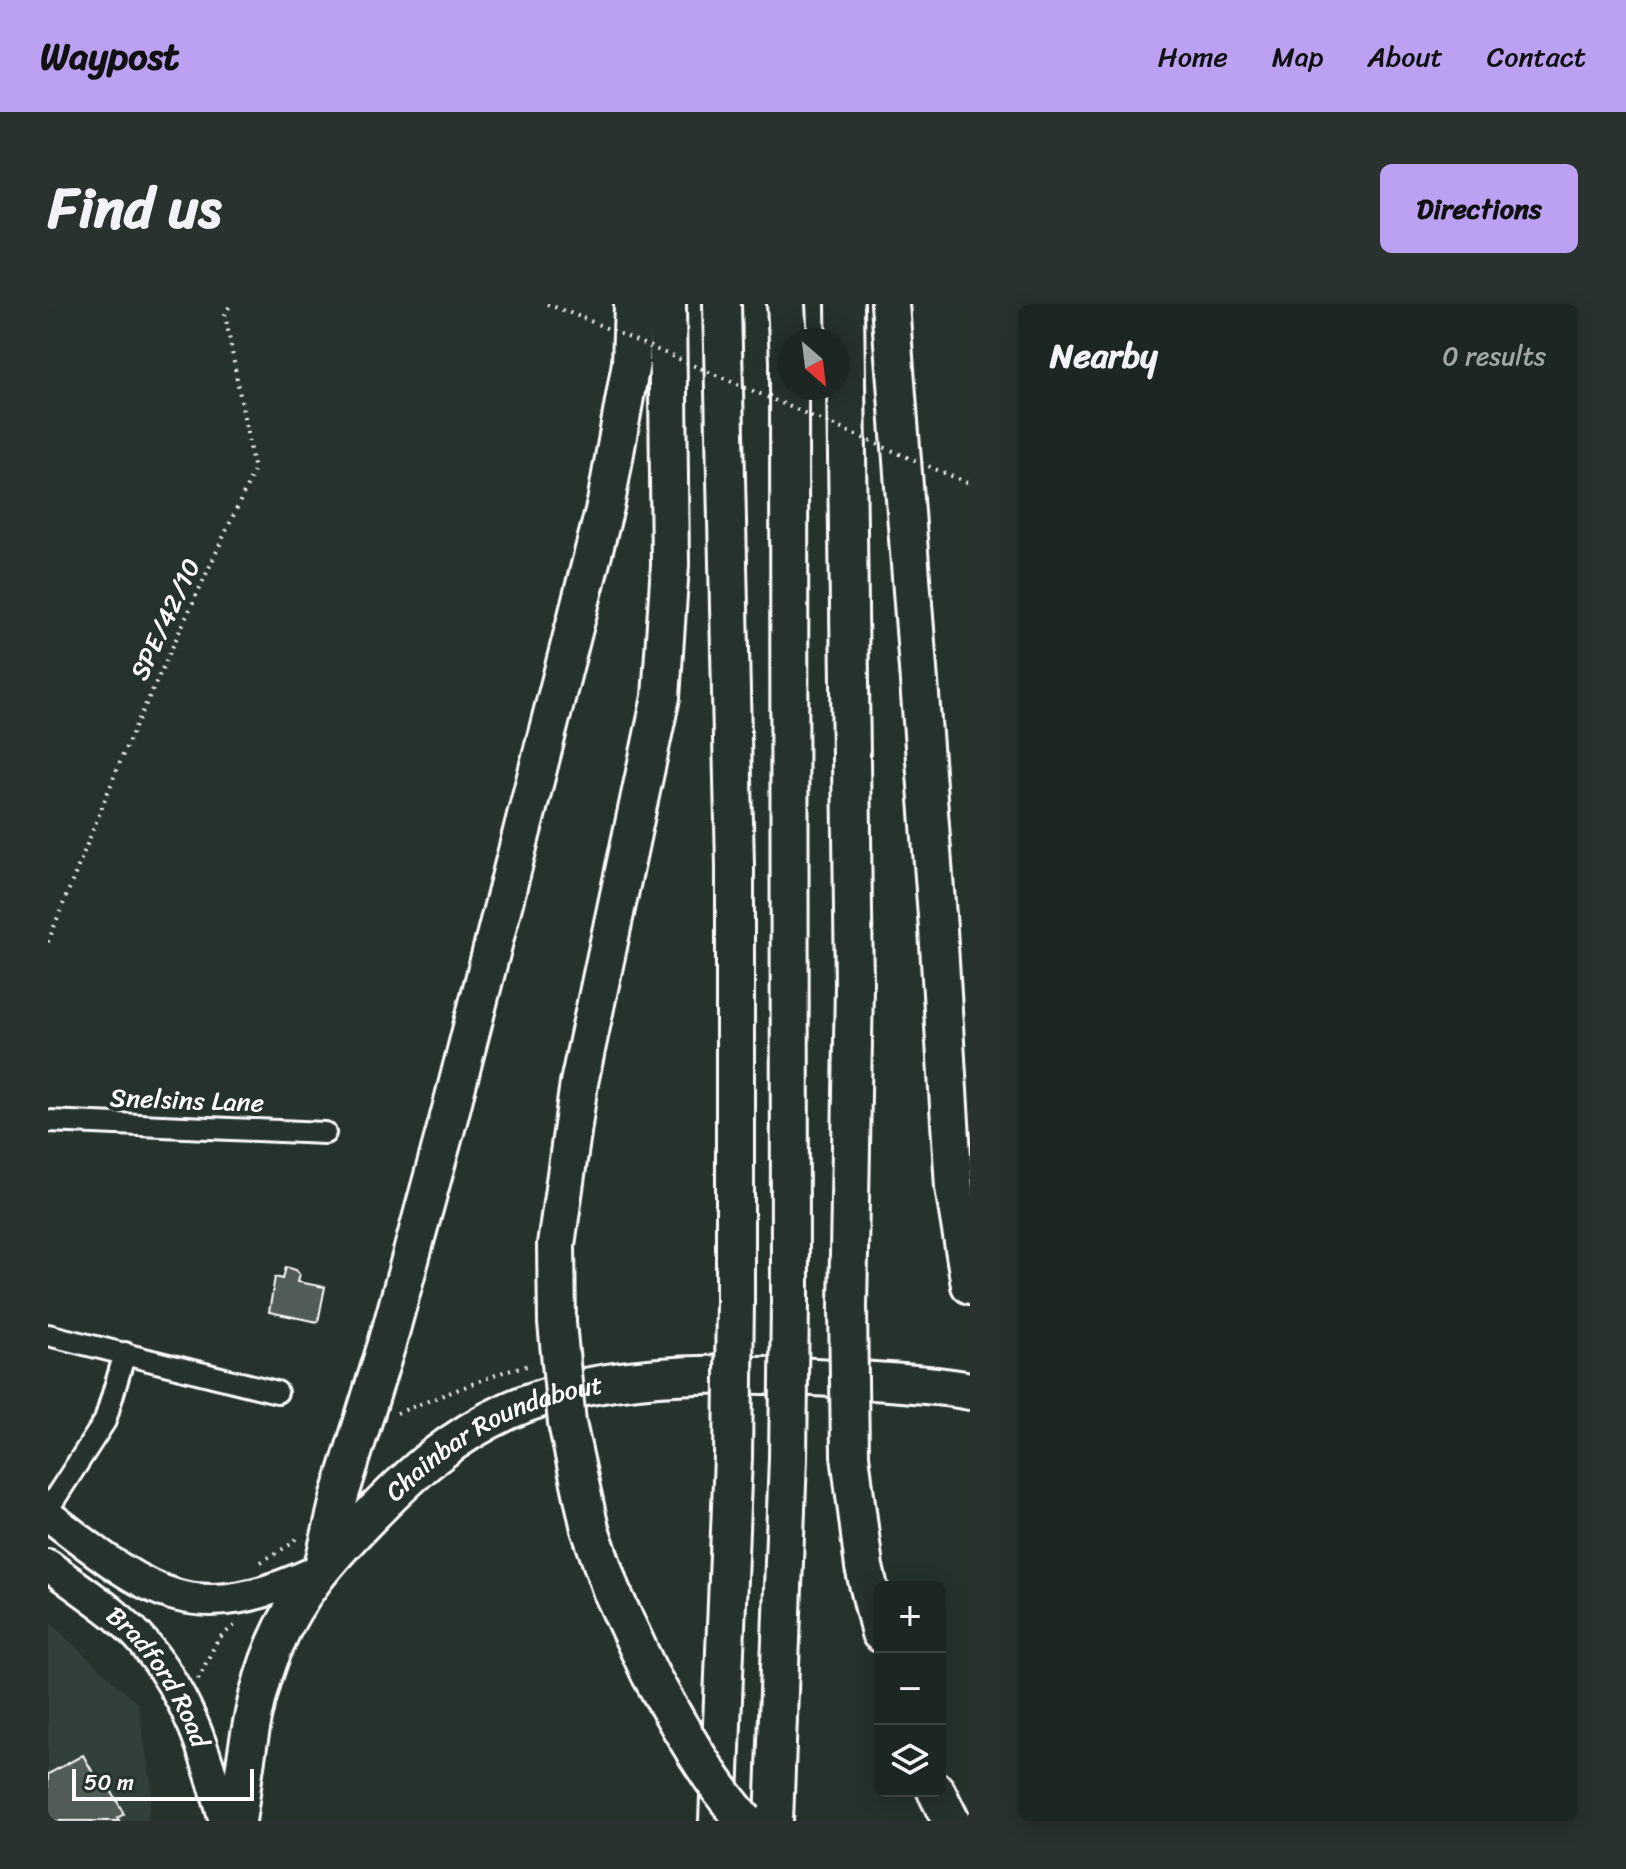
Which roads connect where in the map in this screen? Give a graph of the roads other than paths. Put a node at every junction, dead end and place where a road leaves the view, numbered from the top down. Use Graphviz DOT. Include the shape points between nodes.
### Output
graph roads {
  1 [pos="633,304"];
  2 [pos="667,304"];
  3 [pos="722,304"];
  4 [pos="786,304"];
  5 [pos="845,304"];
  6 [pos="890,304"];
  7 [pos="48,1121"];
  8 [pos="325,1133"];
  9 [pos="970,1285"];
  10 [pos="48,1335"];
  11 [pos="125,1353"];
  12 [pos="970,1391"];
  13 [pos="277,1392"];
  14 [pos="48,1512"];
  15 [pos="48,1565"];
  16 [pos="322,1566"];
  17 [pos="874,1608"];
  18 [pos="939,1797"];
  19 [pos="225,1821"];
  20 [pos="237,1821"];
  21 [pos="718,1821"];
  22 [pos="745,1821"];
  23 [pos="774,1821"];
  24 [pos="951,1821"];
  1 -- 16 [label="highway" via="631,363 606,503 448,1121"];
  2 -- 22 [label="highway, bridge" via="670,565 661,697 579,1083 556,1245 557,1323 567,1423 590,1529 611,1590 690,1744"];
  3 -- 21 [label="highway, bridge" via="735,866 735,1300"];
  4 -- 23 [label="highway, bridge" via="790,1302"];
  5 -- 17 [label="highway, bridge" via="854,986 850,1455"];
  6 -- 9 [label="highway" via="954,1187"];
  7 -- 8 [label="street, Snelsins Lane"];
  10 -- 11 [label="street"];
  11 -- 13 [label="street"];
  11 -- 14 [label="street, Bradford Road" via="105,1421"];
  12 -- 16 [label="highway, Chainbar Roundabout" via="810,1376 684,1376 558,1394 512,1409 441,1449"];
  14 -- 16 [label="main road, Bradford Road" via="129,1575 178,1597 243,1597 296,1581"];
  15 -- 19 [label="main road, Bradford Road" via="143,1642 179,1693 203,1743"];
  16 -- 20 [label="highway, Chainbar Roundabout" via="293,1608 263,1676"];
  18 -- 24 [label="highway"];
}
